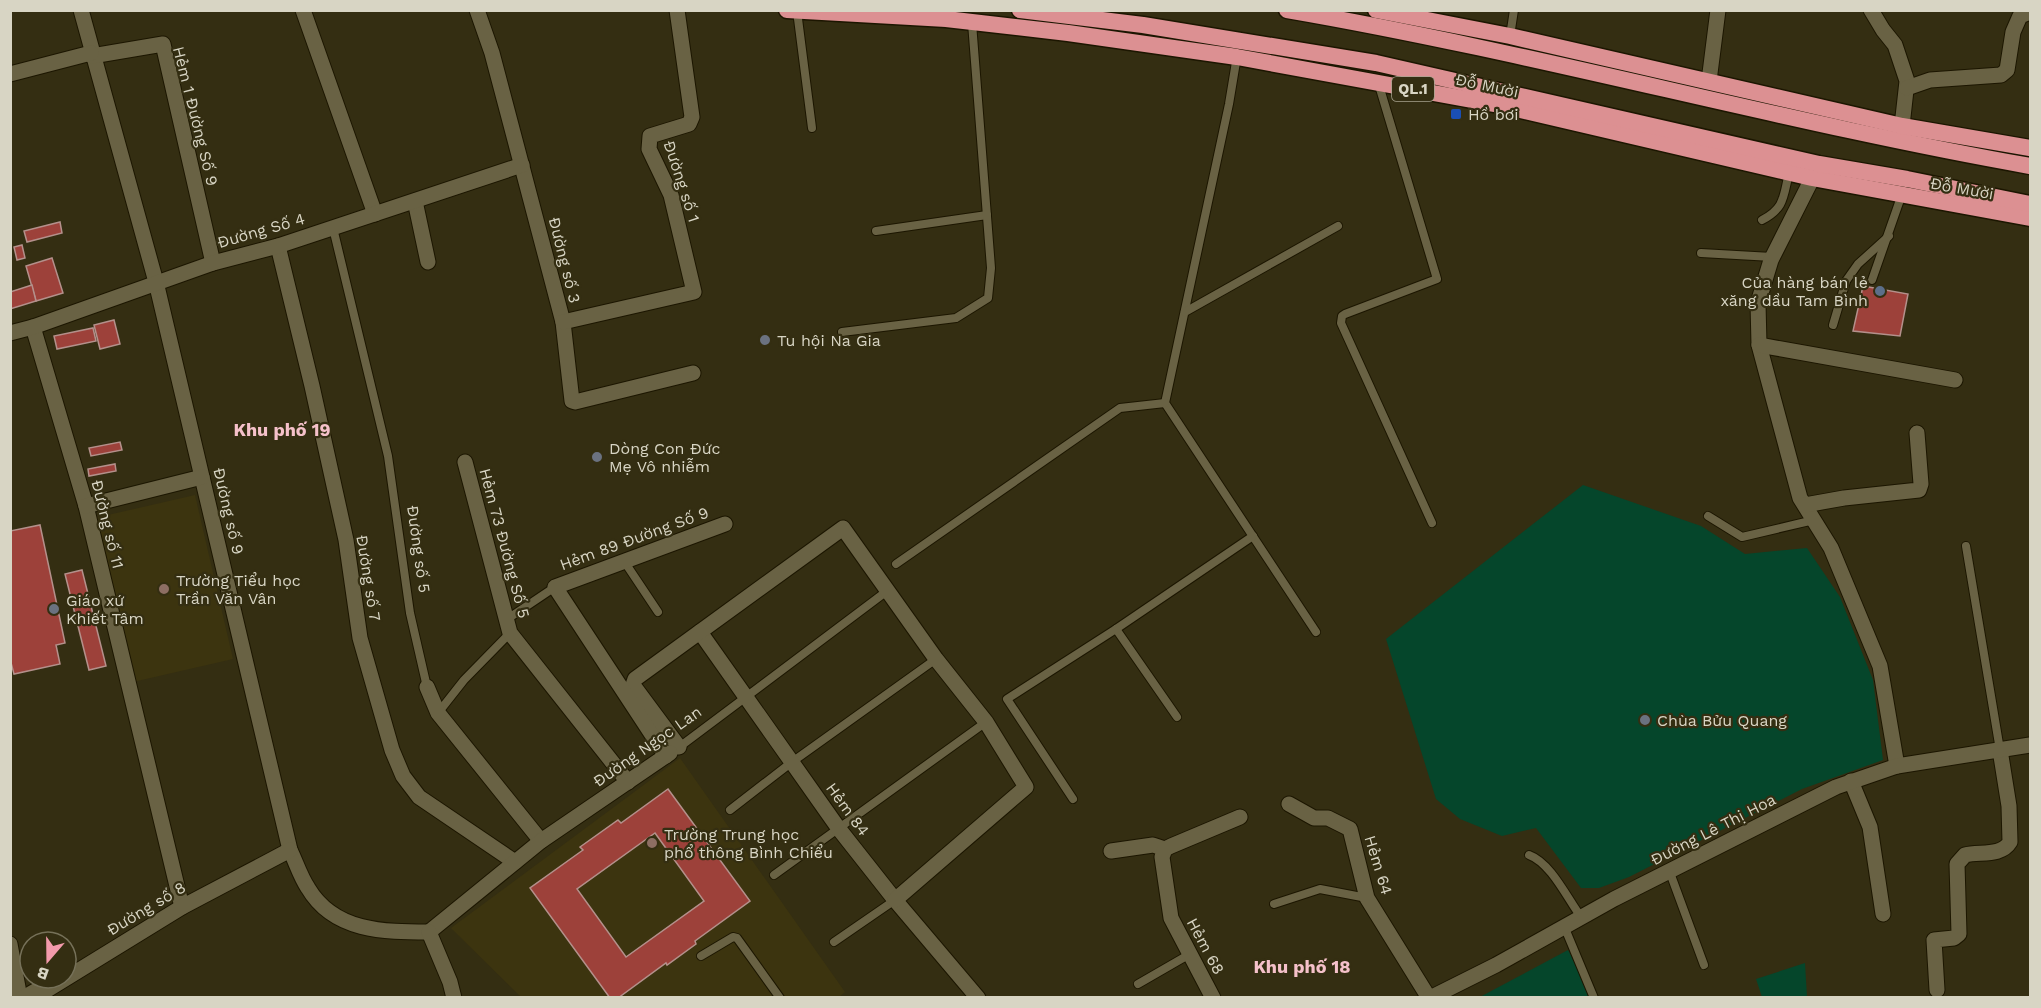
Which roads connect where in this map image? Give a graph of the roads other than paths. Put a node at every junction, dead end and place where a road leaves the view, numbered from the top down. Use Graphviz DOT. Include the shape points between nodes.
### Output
graph roads {
  1 [pos="81,10"];
  2 [pos="303,10"];
  3 [pos="477,10"];
  4 [pos="677,10"];
  5 [pos="787,10"];
  6 [pos="1020,10"];
  7 [pos="1287,10"];
  8 [pos="1376,10"];
  9 [pos="1514,10"];
  10 [pos="1718,10"];
  11 [pos="1871,10"];
  12 [pos="797,11"];
  13 [pos="2031,12"];
  14 [pos="972,23"];
  15 [pos="1510,36"];
  16 [pos="1239,49"];
  17 [pos="92,54"];
  18 [pos="10,74"];
  19 [pos="1709,81"];
  20 [pos="1378,82"];
  21 [pos="1907,88"];
  22 [pos="1902,126"];
  23 [pos="812,128"];
  24 [pos="2031,148"];
  25 [pos="522,165"];
  26 [pos="2031,166"];
  27 [pos="1816,171"];
  28 [pos="1789,173"];
  29 [pos="1905,187"];
  30 [pos="2007,200"];
  31 [pos="415,201"];
  32 [pos="2031,204"];
  33 [pos="1987,210"];
  34 [pos="375,214"];
  35 [pos="987,215"];
  36 [pos="2031,218"];
  37 [pos="1762,220"];
  38 [pos="1338,226"];
  39 [pos="333,228"];
  40 [pos="876,231"];
  41 [pos="1889,236"];
  42 [pos="278,246"];
  43 [pos="1701,253"];
  44 [pos="1772,257"];
  45 [pos="428,262"];
  46 [pos="213,263"];
  47 [pos="1872,280"];
  48 [pos="156,282"];
  49 [pos="1185,312"];
  50 [pos="563,322"];
  51 [pos="1833,325"];
  52 [pos="33,327"];
  53 [pos="842,332"];
  54 [pos="10,333"];
  55 [pos="1759,345"];
  56 [pos="693,374"];
  57 [pos="1955,380"];
  58 [pos="1165,403"];
  59 [pos="1917,433"];
  60 [pos="465,462"];
  61 [pos="202,477"];
  62 [pos="1804,505"];
  63 [pos="86,506"];
  64 [pos="1708,516"];
  65 [pos="1814,520"];
  66 [pos="1432,523"];
  67 [pos="725,524"];
  68 [pos="1253,536"];
  69 [pos="1966,546"];
  70 [pos="624,561"];
  71 [pos="896,564"];
  72 [pos="555,587"];
  73 [pos="887,591"];
  74 [pos="658,612"];
  75 [pos="508,626"];
  76 [pos="1116,629"];
  77 [pos="700,632"];
  78 [pos="1316,632"];
  79 [pos="936,659"];
  80 [pos="427,687"];
  81 [pos="746,697"];
  82 [pos="438,713"];
  83 [pos="1177,717"];
  84 [pos="986,722"];
  85 [pos="2031,745"];
  86 [pos="2000,750"];
  87 [pos="672,752"];
  88 [pos="792,762"];
  89 [pos="1897,766"];
  90 [pos="1851,781"];
  91 [pos="628,782"];
  92 [pos="1073,799"];
  93 [pos="1289,804"];
  94 [pos="730,810"];
  95 [pos="1240,817"];
  96 [pos="839,829"];
  97 [pos="541,841"];
  98 [pos="1166,849"];
  99 [pos="290,850"];
  100 [pos="1111,851"];
  101 [pos="1529,855"];
  102 [pos="515,862"];
  103 [pos="1670,870"];
  104 [pos="774,875"];
  105 [pos="1367,897"];
  106 [pos="895,900"];
  107 [pos="1274,904"];
  108 [pos="182,906"];
  109 [pos="1883,914"];
  110 [pos="1581,917"];
  111 [pos="1564,926"];
  112 [pos="429,932"];
  113 [pos="834,942"];
  114 [pos="10,944"];
  115 [pos="1190,954"];
  116 [pos="701,956"];
  117 [pos="1704,965"];
  118 [pos="1138,984"];
  119 [pos="1937,990"];
  120 [pos="455,997"];
  121 [pos="22,998"];
  122 [pos="780,998"];
  123 [pos="978,998"];
  124 [pos="1213,998"];
  125 [pos="1430,998"];
  126 [pos="1594,998"];
  1 -- 17 [label="street, Đường số 9"];
  2 -- 34 [label="street"];
  3 -- 25 [label="street, Đường số 3"];
  4 -- 50 [label="street, Đường số 1" via="692,117 689,124 650,136 650,149 671,195 694,292"];
  5 -- 12 [label="highway, Đỗ Mười / QL.1"];
  6 -- 16 [label="highway, Đỗ Mười / QL.1" via="1143,25"];
  7 -- 26 [label="highway, Đỗ Mười" via="1505,52 1891,141"];
  8 -- 15 [label="highway"];
  9 -- 15 [label="lane"];
  10 -- 19 [label="street"];
  11 -- 21 [label="street" via="1895,45"];
  12 -- 14 [label="highway, Đỗ Mười / QL.1"];
  12 -- 23 [label="lane"];
  13 -- 21 [label="street" via="2020,16 2013,32 2007,70 2001,75 1930,80"];
  14 -- 16 [label="highway, Đỗ Mười / QL.1"];
  14 -- 35 [label="lane"];
  15 -- 19 [label="highway"];
  16 -- 20 [label="highway, Đỗ Mười / QL.1"];
  16 -- 27 [label="highway, Đỗ Mười / QL.1" via="1376,63"];
  16 -- 49 [label="lane"];
  17 -- 18 [label="street"];
  17 -- 46 [label="street, Hẻm 1 Đường Số 9" via="163,44"];
  17 -- 48 [label="street, Đường số 9"];
  19 -- 22 [label="highway"];
  20 -- 28 [label="highway, Đỗ Mười / QL.1" via="1499,105"];
  20 -- 66 [label="lane" via="1437,279 1345,314 1341,323"];
  21 -- 22 [label="street"];
  22 -- 24 [label="highway"];
  25 -- 31 [label="street, Đường Số 4"];
  25 -- 50 [label="street, Đường số 3"];
  27 -- 28 [label="highway, Đỗ Mười / QL.1"];
  27 -- 29 [label="highway, Đỗ Mười / QL.1"];
  27 -- 44 [label="street"];
  28 -- 37 [label="lane" via="1782,205"];
  29 -- 30 [label="highway, Đỗ Mười / QL.1"];
  29 -- 33 [label="highway, Đỗ Mười / QL.1"];
  29 -- 41 [label="lane"];
  30 -- 32 [label="highway, Đỗ Mười / QL.1"];
  30 -- 33 [label="highway"];
  31 -- 34 [label="street, Đường Số 4"];
  31 -- 45 [label="street"];
  33 -- 36 [label="highway, Đỗ Mười / QL.1"];
  34 -- 39 [label="street, Đường Số 4"];
  35 -- 40 [label="lane"];
  35 -- 53 [label="lane" via="991,268 988,297 956,318"];
  38 -- 49 [label="lane"];
  39 -- 42 [label="street, Đường Số 4"];
  39 -- 80 [label="lane, Đường số 5" via="388,456 410,613"];
  41 -- 47 [label="lane"];
  41 -- 51 [label="lane" via="1858,264 1846,282"];
  42 -- 46 [label="street, Đường Số 4"];
  42 -- 102 [label="street, Đường số 7" via="346,540 360,638 392,750 403,776 419,796"];
  43 -- 44 [label="lane"];
  44 -- 55 [label="street" via="1758,303"];
  46 -- 48 [label="street, Đường Số 4"];
  48 -- 52 [label="street, Đường Số 4"];
  48 -- 61 [label="street, Đường số 9"];
  49 -- 58 [label="lane"];
  50 -- 56 [label="street, Đường số 3" via="573,402"];
  52 -- 54 [label="street, Đường Số 4"];
  52 -- 63 [label="street, Đường số 11"];
  55 -- 57 [label="street"];
  55 -- 62 [label="street"];
  58 -- 68 [label="lane"];
  58 -- 71 [label="lane" via="1120,408"];
  59 -- 62 [label="street" via="1919,490"];
  60 -- 75 [label="street, Hẻm 73 Đường Số 5"];
  61 -- 63 [label="street"];
  61 -- 99 [label="street, Đường số 9"];
  62 -- 65 [label="street"];
  63 -- 108 [label="street, Đường số 11"];
  64 -- 65 [label="lane" via="1742,537"];
  65 -- 89 [label="street" via="1831,548 1881,666"];
  67 -- 70 [label="street, Hẻm 89 Đường Số 9"];
  68 -- 76 [label="lane"];
  68 -- 78 [label="lane"];
  69 -- 86 [label="lane"];
  70 -- 72 [label="street, Hẻm 89 Đường Số 9"];
  70 -- 74 [label="lane"];
  72 -- 75 [label="lane"];
  72 -- 87 [label="street"];
  73 -- 77 [label="street" via="843,528"];
  73 -- 79 [label="street"];
  73 -- 81 [label="lane, Đường Ngọc Lan"];
  75 -- 82 [label="lane"];
  75 -- 91 [label="street"];
  76 -- 83 [label="lane"];
  76 -- 92 [label="lane" via="1007,699"];
  77 -- 81 [label="street, Hẻm 84"];
  77 -- 87 [label="street" via="633,682"];
  79 -- 84 [label="street"];
  79 -- 88 [label="lane"];
  80 -- 82 [label="street, Đường số 5"];
  81 -- 87 [label="lane, Đường Ngọc Lan"];
  81 -- 88 [label="street, Hẻm 84"];
  82 -- 97 [label="street, Đường số 5"];
  84 -- 96 [label="lane"];
  84 -- 106 [label="street" via="1026,787"];
  85 -- 86 [label="street, Đường Lê Thị Hoa"];
  86 -- 89 [label="street, Đường Lê Thị Hoa"];
  86 -- 119 [label="street" via="2010,842 2000,850 1965,855 1957,864 1959,934 1934,940"];
  87 -- 91 [label="street, Đường Ngọc Lan"];
  88 -- 94 [label="lane"];
  88 -- 96 [label="street, Hẻm 84"];
  89 -- 90 [label="street, Đường Lê Thị Hoa"];
  90 -- 103 [label="street, Đường Lê Thị Hoa"];
  90 -- 109 [label="street" via="1870,827"];
  91 -- 97 [label="street, Đường Ngọc Lan"];
  93 -- 105 [label="street, Hẻm 64" via="1314,818 1328,818 1350,829"];
  95 -- 98 [label="street"];
  96 -- 104 [label="lane"];
  96 -- 106 [label="street, Hẻm 84"];
  97 -- 102 [label="street, Đường Ngọc Lan"];
  98 -- 100 [label="street" via="1153,845"];
  98 -- 115 [label="street, Hẻm 68" via="1162,861 1171,918"];
  99 -- 108 [label="street, Đường số 8"];
  99 -- 112 [label="street, Đường số 9" via="308,889 338,919 383,932"];
  101 -- 110 [label="lane" via="1547,867"];
  102 -- 112 [label="street, Đường Ngọc Lan"];
  103 -- 110 [label="street, Đường Lê Thị Hoa"];
  103 -- 117 [label="lane"];
  105 -- 107 [label="lane" via="1320,889"];
  105 -- 125 [label="street, Hẻm 64"];
  106 -- 113 [label="lane"];
  106 -- 123 [label="street, Hẻm 84"];
  108 -- 121 [label="street, Đường số 8" via="47,990 37,990"];
  110 -- 111 [label="street, Đường Lê Thị Hoa"];
  111 -- 125 [label="street, Đường Lê Thị Hoa"];
  111 -- 126 [label="lane"];
  112 -- 120 [label="street"];
  114 -- 121 [label="street"];
  115 -- 118 [label="lane"];
  115 -- 124 [label="street, Hẻm 68"];
  116 -- 122 [label="lane" via="737,938"];
}
